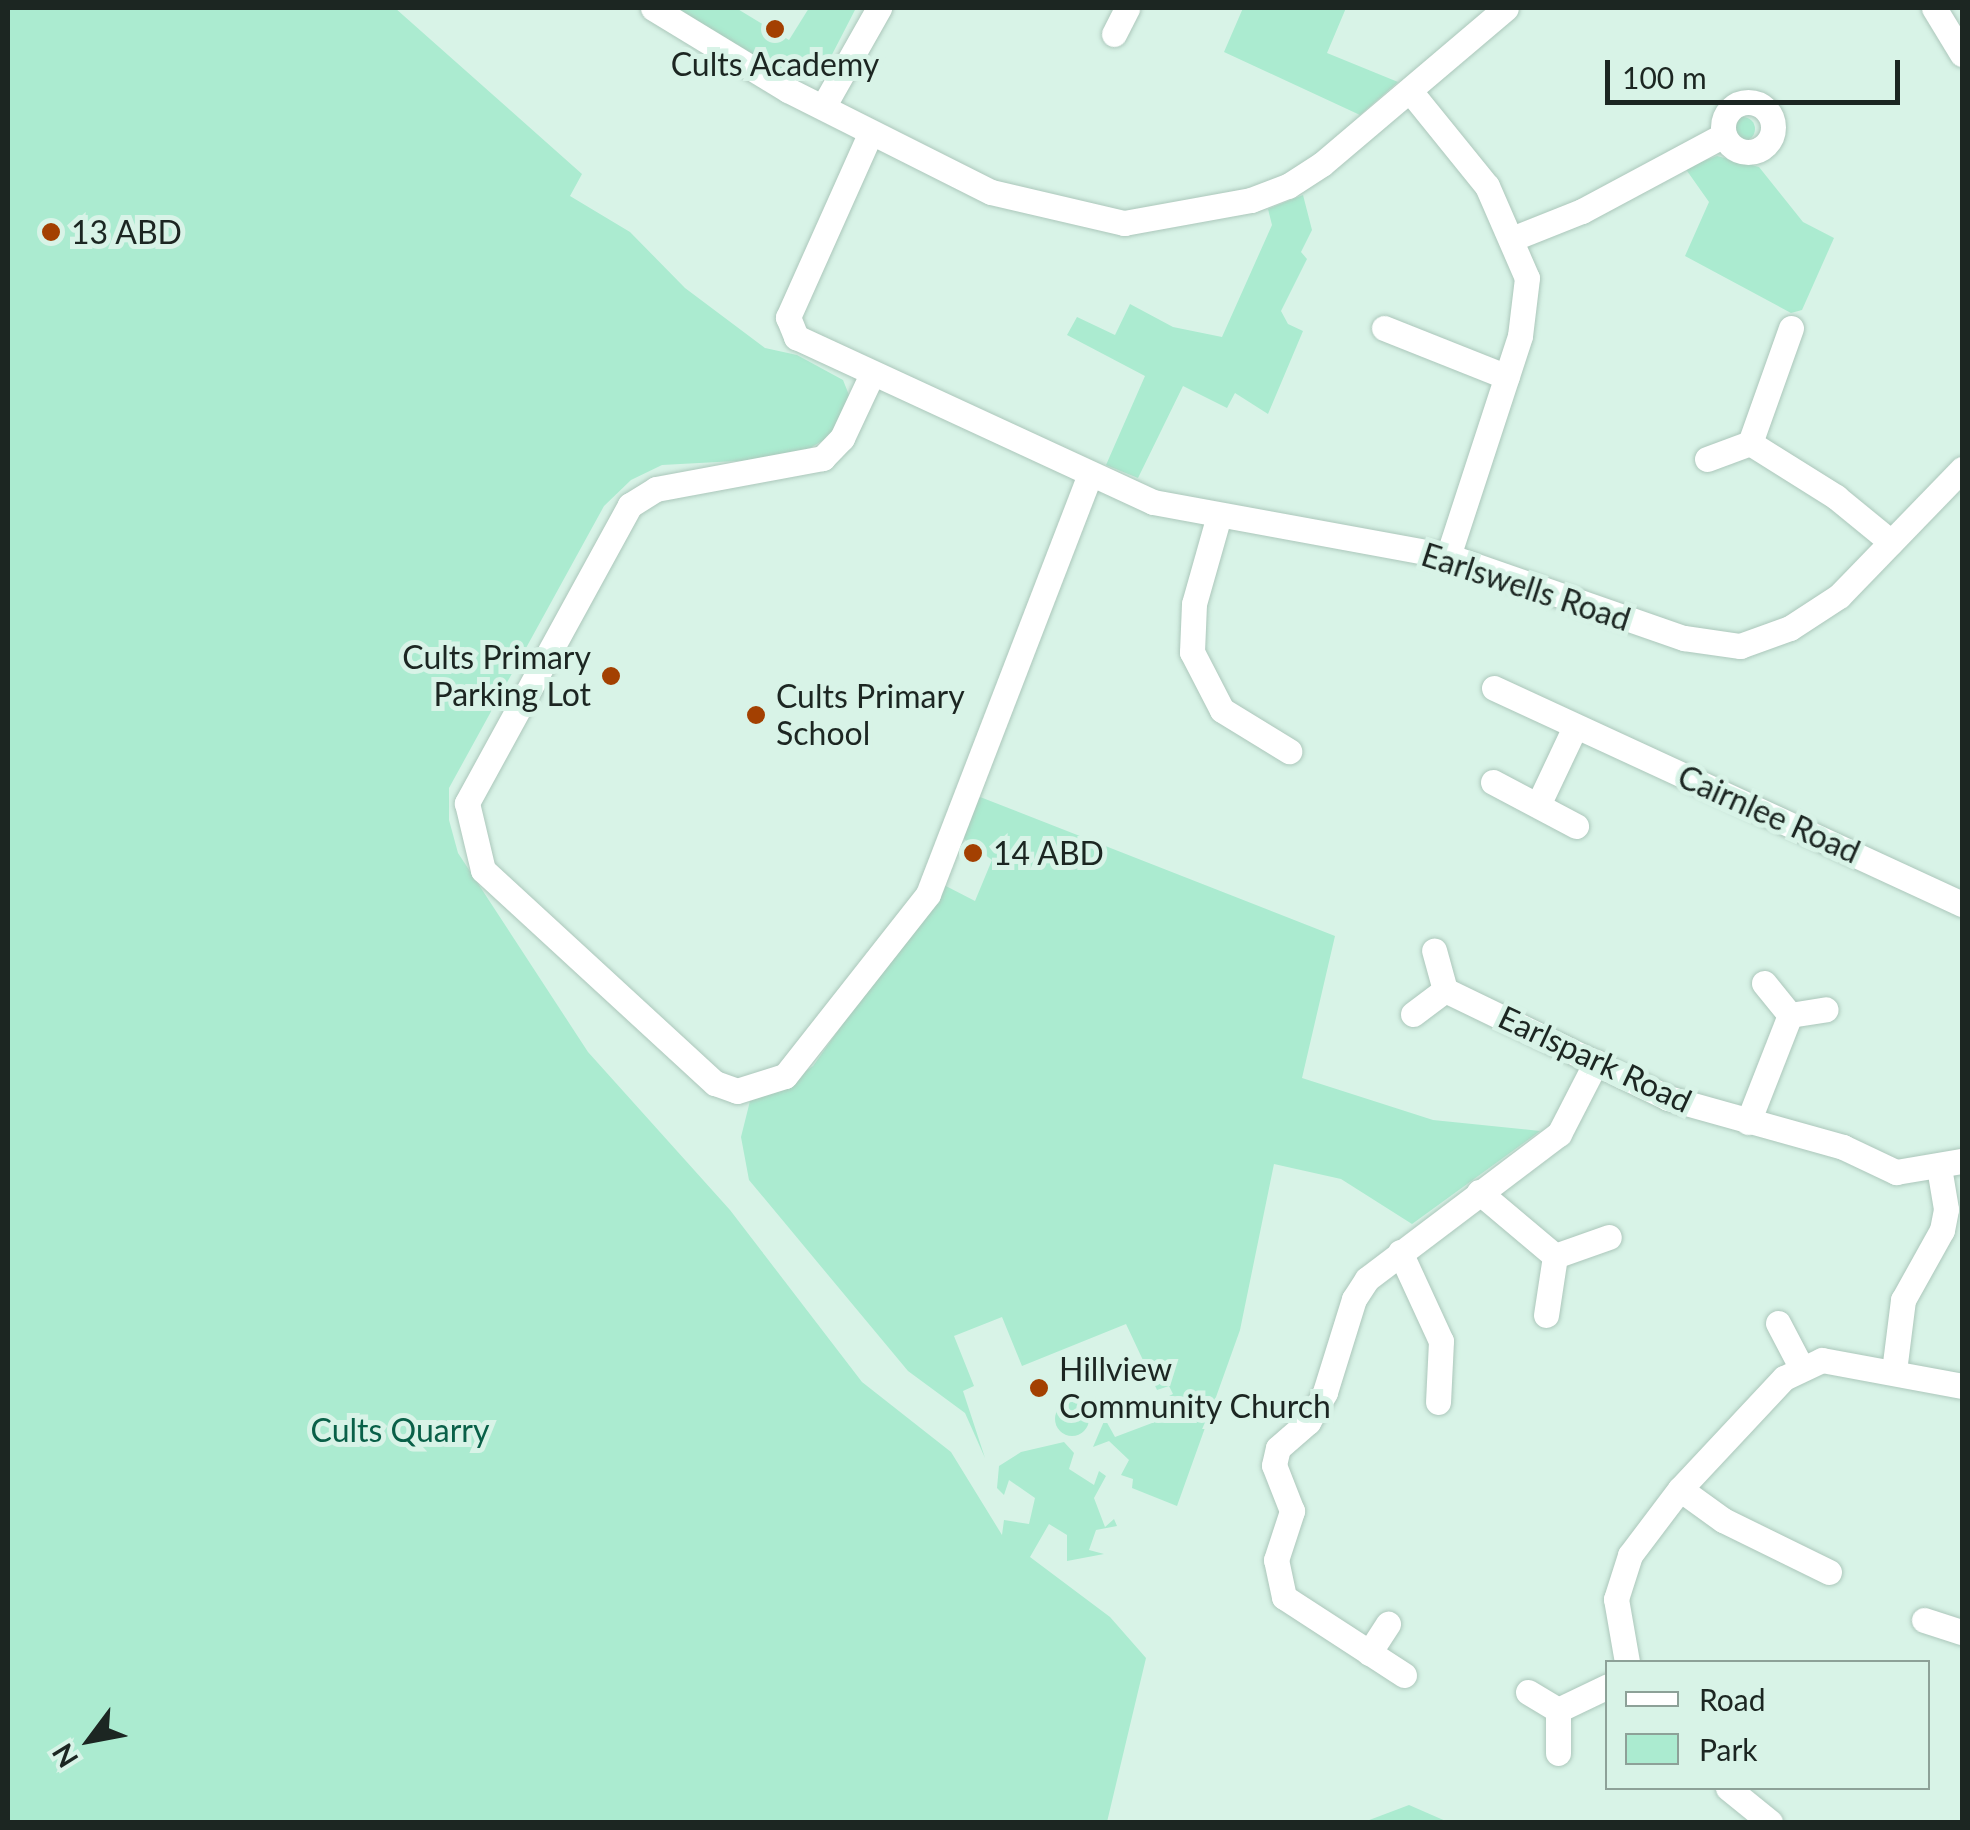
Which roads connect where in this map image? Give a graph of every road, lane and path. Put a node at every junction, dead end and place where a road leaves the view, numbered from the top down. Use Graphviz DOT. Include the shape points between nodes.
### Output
graph roads {
  1 [pos="653,8"];
  2 [pos="879,8"];
  3 [pos="1126,8"];
  4 [pos="1503,8"];
  5 [pos="1934,8"];
  6 [pos="1114,34"];
  7 [pos="1962,54"];
  8 [pos="1410,91"];
  9 [pos="823,107"];
  10 [pos="870,134"];
  11 [pos="1724,136"];
  12 [pos="1514,238"];
  13 [pos="1384,328"];
  14 [pos="1792,328"];
  15 [pos="872,374"];
  16 [pos="1506,377"];
  17 [pos="1750,443"];
  18 [pos="1707,459"];
  19 [pos="1962,469"];
  20 [pos="1090,474"];
  21 [pos="1218,518"];
  22 [pos="1892,542"];
  23 [pos="1448,556"];
  24 [pos="1494,688"];
  25 [pos="1574,729"];
  26 [pos="1289,751"];
  27 [pos="1493,782"];
  28 [pos="1538,803"];
  29 [pos="1576,826"];
  30 [pos="1962,904"];
  31 [pos="1434,950"];
  32 [pos="1764,983"];
  33 [pos="1445,990"];
  34 [pos="1826,1009"];
  35 [pos="1414,1014"];
  36 [pos="1790,1015"];
  37 [pos="1596,1062"];
  38 [pos="1748,1122"];
  39 [pos="1951,1164"];
  40 [pos="1479,1192"];
  41 [pos="1608,1236"];
  42 [pos="1400,1252"];
  43 [pos="1555,1256"];
  44 [pos="1546,1315"];
  45 [pos="1778,1322"];
  46 [pos="1801,1367"];
  47 [pos="1894,1371"];
  48 [pos="1962,1386"];
  49 [pos="1438,1402"];
  50 [pos="1680,1489"];
  51 [pos="1829,1572"];
  52 [pos="1924,1620"];
  53 [pos="1388,1624"];
  54 [pos="1962,1632"];
  55 [pos="1369,1653"];
  56 [pos="1627,1660"];
  57 [pos="1404,1675"];
  58 [pos="1605,1687"];
  59 [pos="1528,1692"];
  60 [pos="1558,1710"];
  61 [pos="1558,1753"];
  62 [pos="1730,1790"];
  63 [pos="1770,1822"];
  1 -- 9 [label="street" via="699,41"];
  2 -- 9 [label="street"];
  3 -- 6 [label="street"];
  4 -- 8 [label="street"];
  5 -- 7 [label="street"];
  8 -- 10 [label="street" via="1288,186 1251,200 1124,223 991,192"];
  8 -- 12 [label="street" via="1487,186"];
  9 -- 10 [label="street"];
  10 -- 15 [label="street, Earlswells Road" via="788,317 796,338"];
  11 -- 12 [label="street" via="1582,211"];
  12 -- 16 [label="street" via="1527,278 1520,336"];
  13 -- 16 [label="street"];
  14 -- 17 [label="street"];
  15 -- 20 [label="street, Earlswells Road"];
  15 -- 20 [label="street" via="842,438 823,458 656,488 630,505 467,803 482,870 715,1083 737,1091 785,1076 928,894"];
  16 -- 23 [label="street"];
  17 -- 18 [label="street"];
  17 -- 22 [label="street"];
  19 -- 22 [label="street, Earlswells Road"];
  20 -- 21 [label="street, Earlswells Road" via="1153,502"];
  21 -- 23 [label="street, Earlswells Road"];
  21 -- 26 [label="street" via="1194,604 1192,652 1222,710"];
  22 -- 23 [label="street, Earlswells Road" via="1814,615 1740,646 1684,638"];
  24 -- 25 [label="street, Cairnlee Road"];
  25 -- 28 [label="street"];
  25 -- 30 [label="street, Cairnlee Road"];
  27 -- 28 [label="street"];
  28 -- 29 [label="street"];
  31 -- 33 [label="street"];
  32 -- 36 [label="street"];
  33 -- 35 [label="street"];
  33 -- 37 [label="street, Earlspark Road"];
  34 -- 36 [label="street"];
  36 -- 38 [label="street"];
  37 -- 38 [label="street, Earlspark Road" via="1668,1098"];
  37 -- 40 [label="street" via="1559,1134"];
  38 -- 39 [label="street, Earlspark Road" via="1843,1147 1896,1172"];
  39 -- 47 [label="street" via="1942,1230 1903,1300"];
  40 -- 42 [label="street"];
  40 -- 43 [label="street"];
  41 -- 43 [label="street"];
  42 -- 49 [label="street" via="1441,1341"];
  42 -- 55 [label="street" via="1354,1299 1325,1392 1308,1422 1278,1448 1274,1465 1292,1511 1276,1560 1284,1597"];
  43 -- 44 [label="street"];
  45 -- 46 [label="street"];
  46 -- 47 [label="street" via="1822,1360"];
  46 -- 50 [label="street"];
  47 -- 48 [label="street"];
  50 -- 51 [label="street" via="1723,1520"];
  50 -- 56 [label="street" via="1630,1554 1616,1600"];
  52 -- 54 [label="street"];
  53 -- 55 [label="street"];
  55 -- 57 [label="street"];
  58 -- 60 [label="street"];
  59 -- 60 [label="street"];
  60 -- 61 [label="street"];
  62 -- 63 [label="street"];
}
